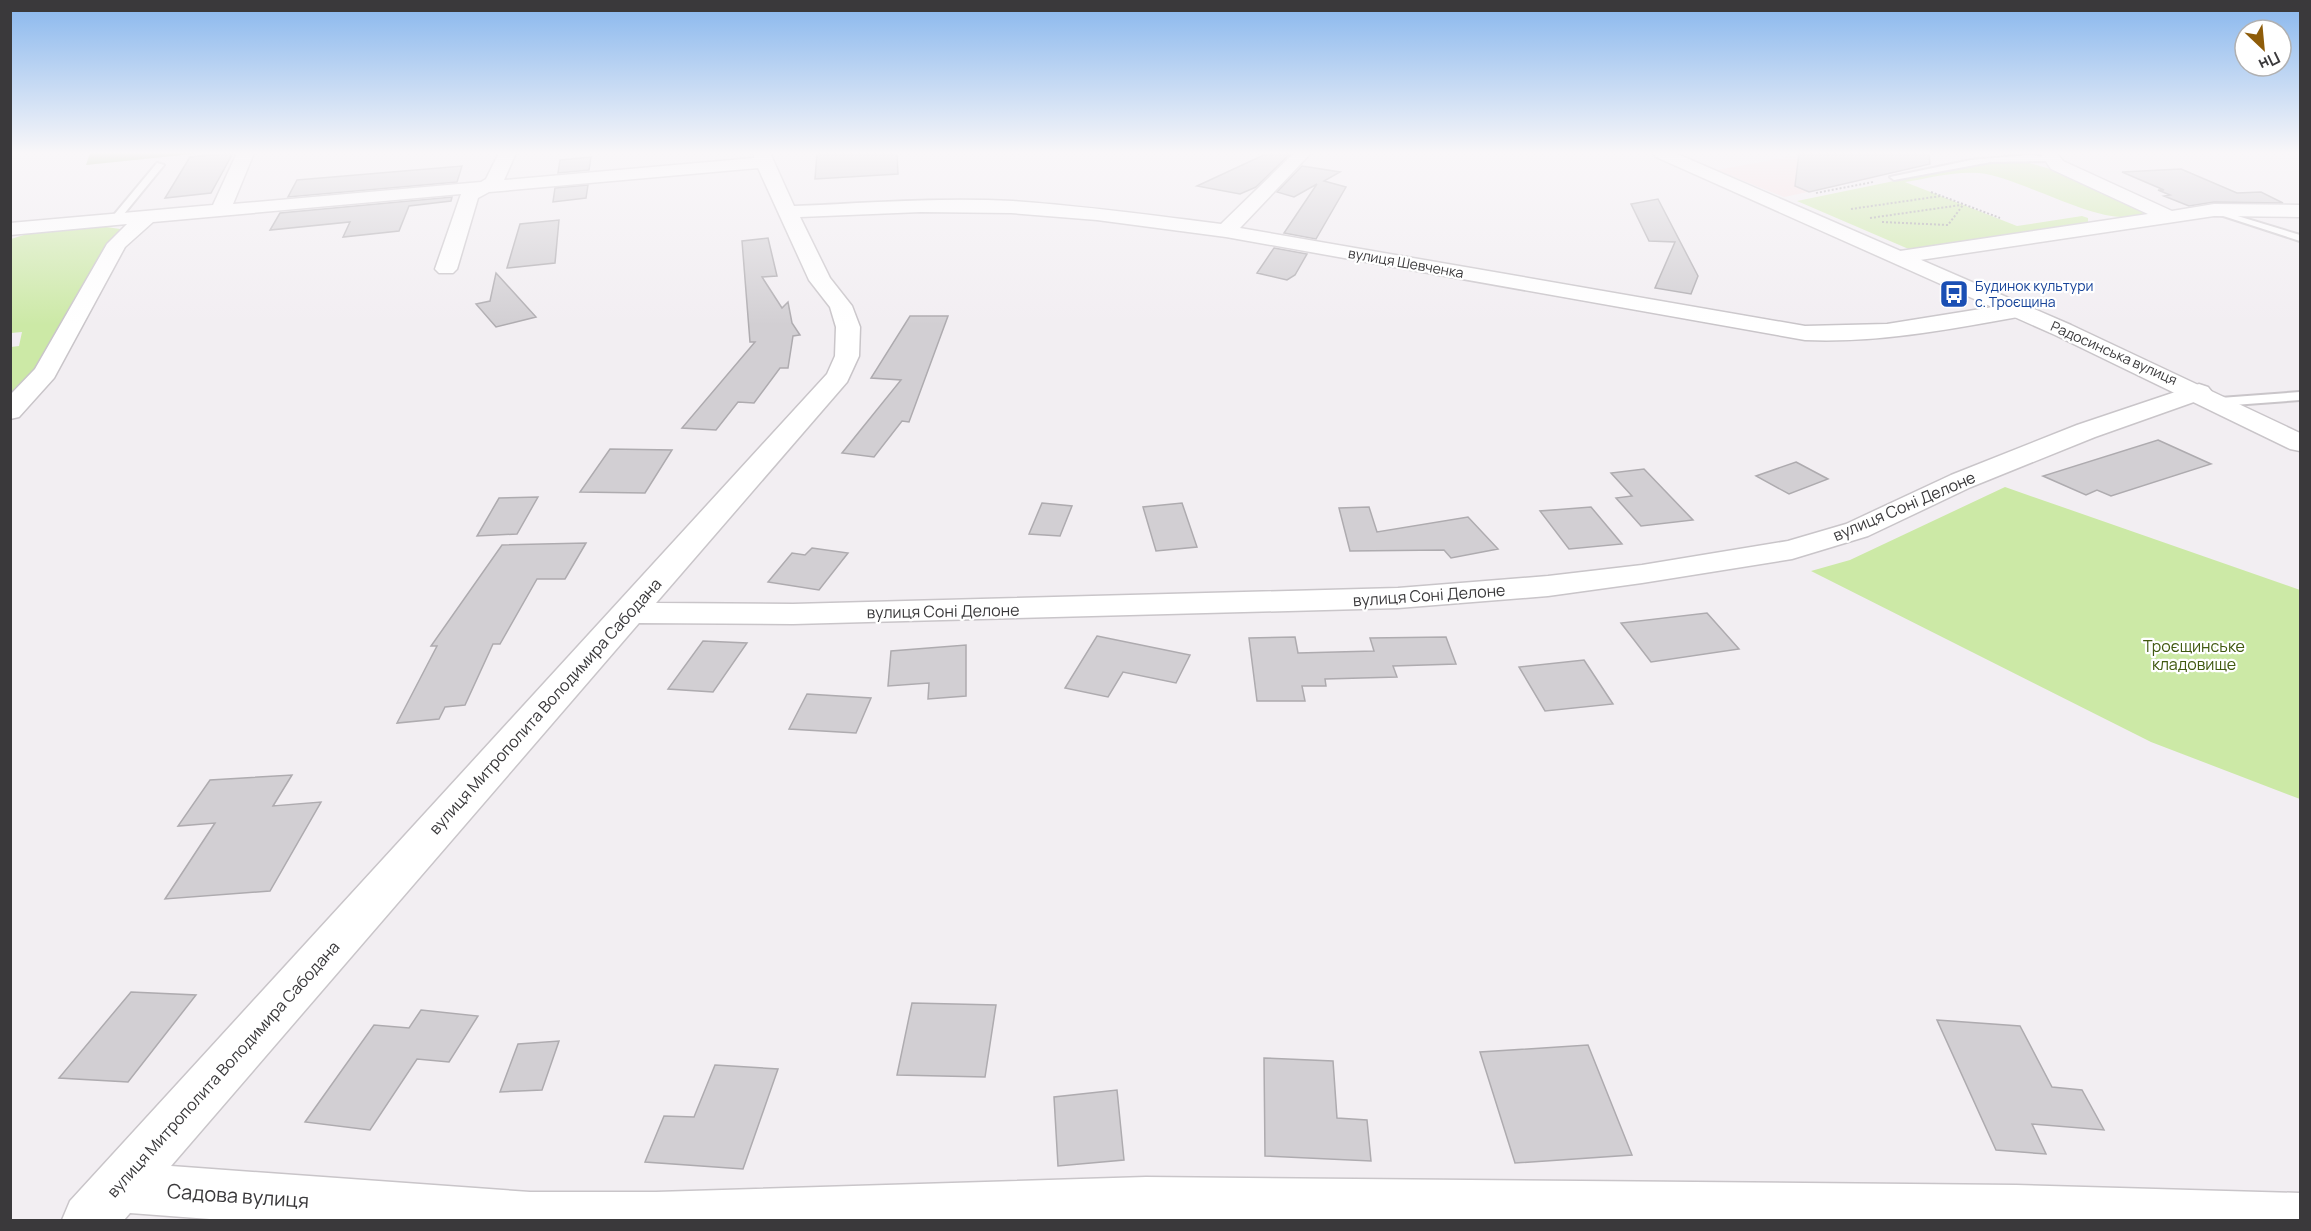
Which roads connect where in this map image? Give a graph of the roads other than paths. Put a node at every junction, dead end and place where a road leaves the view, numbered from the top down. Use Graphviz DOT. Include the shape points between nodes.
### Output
graph roads {
  1 [pos="122,210"];
  2 [pos="226,210"];
  3 [pos="465,210"];
  4 [pos="823,210"];
  5 [pos="1053,210"];
  6 [pos="1246,210"];
  7 [pos="1793,210"];
  8 [pos="2156,210"];
  9 [pos="2211,210"];
  10 [pos="2215,210"];
  11 [pos="2253,210"];
  12 [pos="220,211"];
  13 [pos="2301,211"];
  14 [pos="789,212"];
  15 [pos="148,216"];
  16 [pos="2170,217"];
  17 [pos="116,218"];
  18 [pos="10,229"];
  19 [pos="1226,231"];
  20 [pos="2301,238"];
  21 [pos="1900,257"];
  22 [pos="446,269"];
  23 [pos="2018,310"];
  24 [pos="2301,396"];
  25 [pos="2210,397"];
  26 [pos="10,411"];
  27 [pos="2301,443"];
  28 [pos="627,613"];
  29 [pos="103,1204"];
  30 [pos="2301,1219"];
  1 -- 17 [label="lane"];
  2 -- 12 [label="street"];
  3 -- 22 [label="street"];
  4 -- 14 [label="street, вулиця Шевченка"];
  5 -- 19 [label="street, вулиця Шевченка"];
  6 -- 19 [label="street"];
  7 -- 21 [label="street, Радосинська вулиця"];
  8 -- 16 [label="street"];
  9 -- 16 [label="street"];
  10 -- 20 [label="lane"];
  11 -- 13 [label="street"];
  12 -- 15 [label="street"];
  14 -- 28 [label="street, вулиця Митрополита Володимира Сабодана" via="820,280 841,306 848,327 847,356 838,377"];
  15 -- 17 [label="street"];
  15 -- 26 [label="street" via="117,244 45,373"];
  16 -- 21 [label="street"];
  17 -- 18 [label="street"];
  19 -- 23 [label="street, вулиця Шевченка" via="1805,333 1890,333"];
  21 -- 23 [label="street, Радосинська вулиця"];
  23 -- 25 [label="street, Радосинська вулиця"];
  24 -- 25 [label="lane"];
  25 -- 27 [label="street, Радосинська вулиця"];
  25 -- 28 [label="street, вулиця Соні Делоне" via="2086,431 1961,481 1857,530 1792,550 1642,574 1398,598 804,614"];
  28 -- 29 [label="street, вулиця Митрополита Володимира Сабодана"];
  29 -- 30 [label="street, Садова вулиця" via="530,1218 656,1218 1158,1203 2016,1211"];
}
